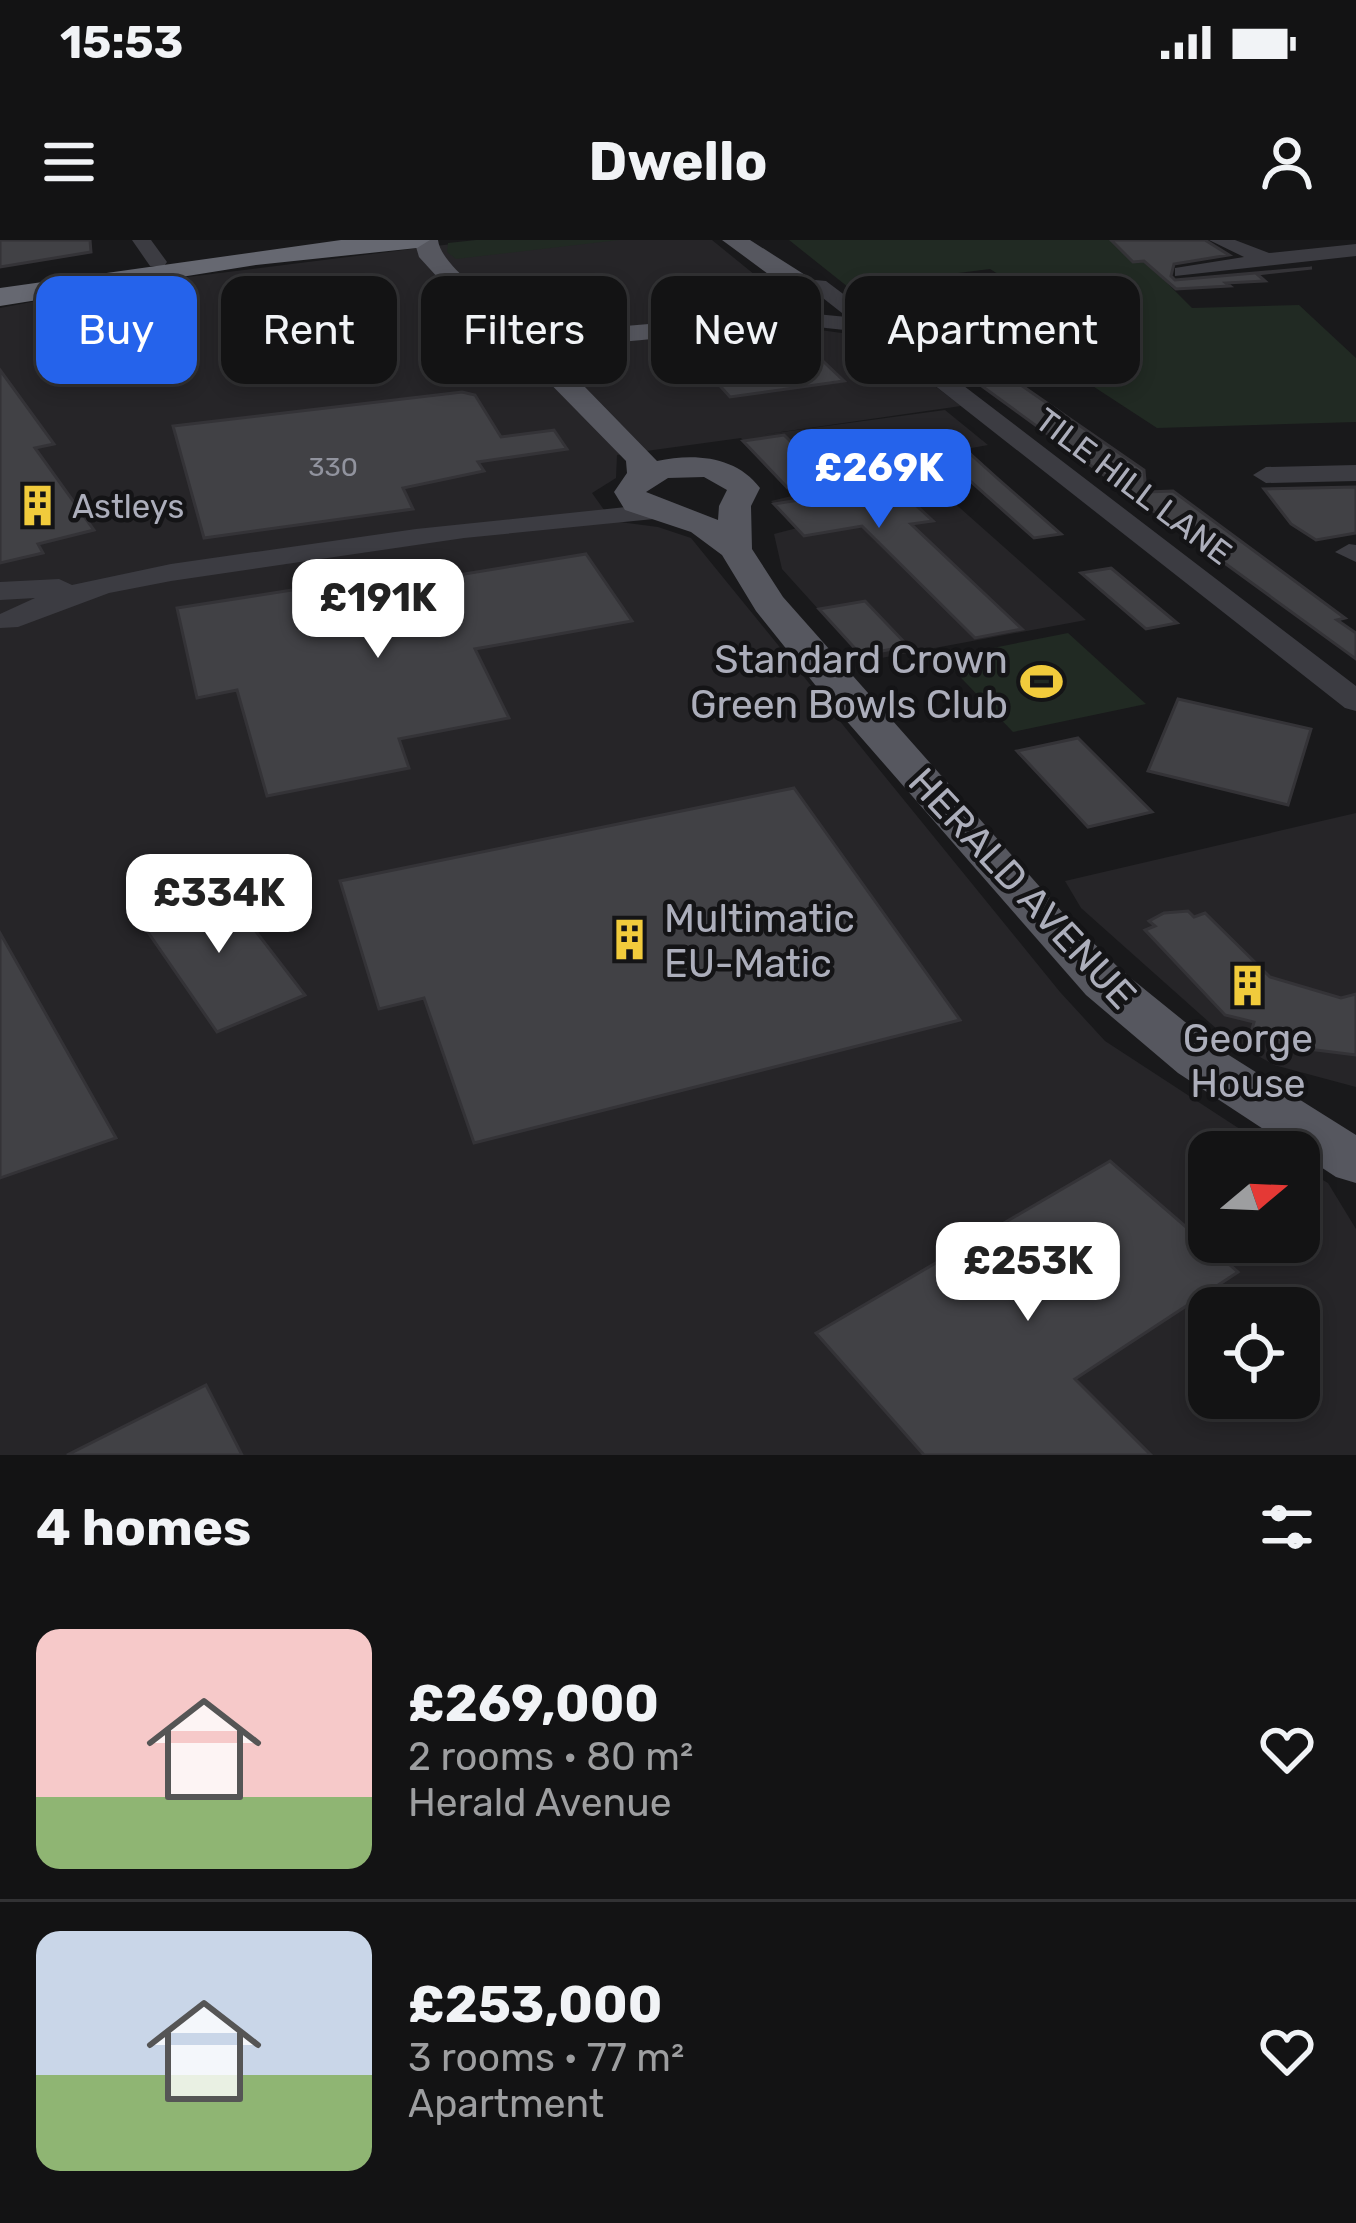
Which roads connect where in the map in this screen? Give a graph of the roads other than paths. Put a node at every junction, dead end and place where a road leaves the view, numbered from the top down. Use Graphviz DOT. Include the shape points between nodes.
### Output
graph roads {
  1 [pos="422,240"];
  2 [pos="734,240"];
  3 [pos="760,240"];
  4 [pos="1218,240"];
  5 [pos="336,243"];
  6 [pos="1356,250"];
  7 [pos="149,251"];
  8 [pos="1267,259"];
  9 [pos="1182,272"];
  10 [pos="442,276"];
  11 [pos="450,276"];
  12 [pos="796,276"];
  13 [pos="802,276"];
  14 [pos="9,283"];
  15 [pos="0,297"];
  16 [pos="649,328"];
  17 [pos="627,329"];
  18 [pos="627,331"];
  19 [pos="566,384"];
  20 [pos="943,384"];
  21 [pos="698,467"];
  22 [pos="1356,473"];
  23 [pos="1266,475"];
  24 [pos="651,499"];
  25 [pos="735,527"];
  26 [pos="2,609"];
  27 [pos="1356,701"];
  28 [pos="1247,1091"];
  29 [pos="1356,1121"];
  30 [pos="1356,1162"];
  1 -- 5 [label="highway"];
  1 -- 11 [label="main road, HERALD AVENUE"];
  2 -- 12 [label="main road"];
  3 -- 13 [label="main road, TILE HILL LANE"];
  4 -- 8 [label="street"];
  5 -- 7 [label="highway"];
  5 -- 10 [label="main road" via="410,257"];
  5 -- 15 [label="highway"];
  6 -- 8 [label="street"];
  7 -- 14 [label="highway"];
  8 -- 9 [label="street"];
  16 -- 17 [label="main road"];
  16 -- 18 [label="main road"];
  16 -- 21 [label="main road, HERALD AVENUE" via="593,343 578,354 578,365 668,455"];
  19 -- 24 [label="main road, HERALD AVENUE" via="641,459"];
  20 -- 27 [label="street, TILE HILL LANE"];
  21 -- 24 [label="main road"];
  21 -- 25 [label="main road, HERALD AVENUE" via="739,482 744,495"];
  22 -- 23 [label="street"];
  24 -- 25 [label="main road, HERALD AVENUE" via="716,532"];
  24 -- 26 [label="street" via="99,586"];
  25 -- 28 [label="main road, HERALD AVENUE" via="769,604 1046,924 1151,1023"];
  28 -- 29 [label="main road, HERALD AVENUE"];
  28 -- 30 [label="main road, HERALD AVENUE"];
}
